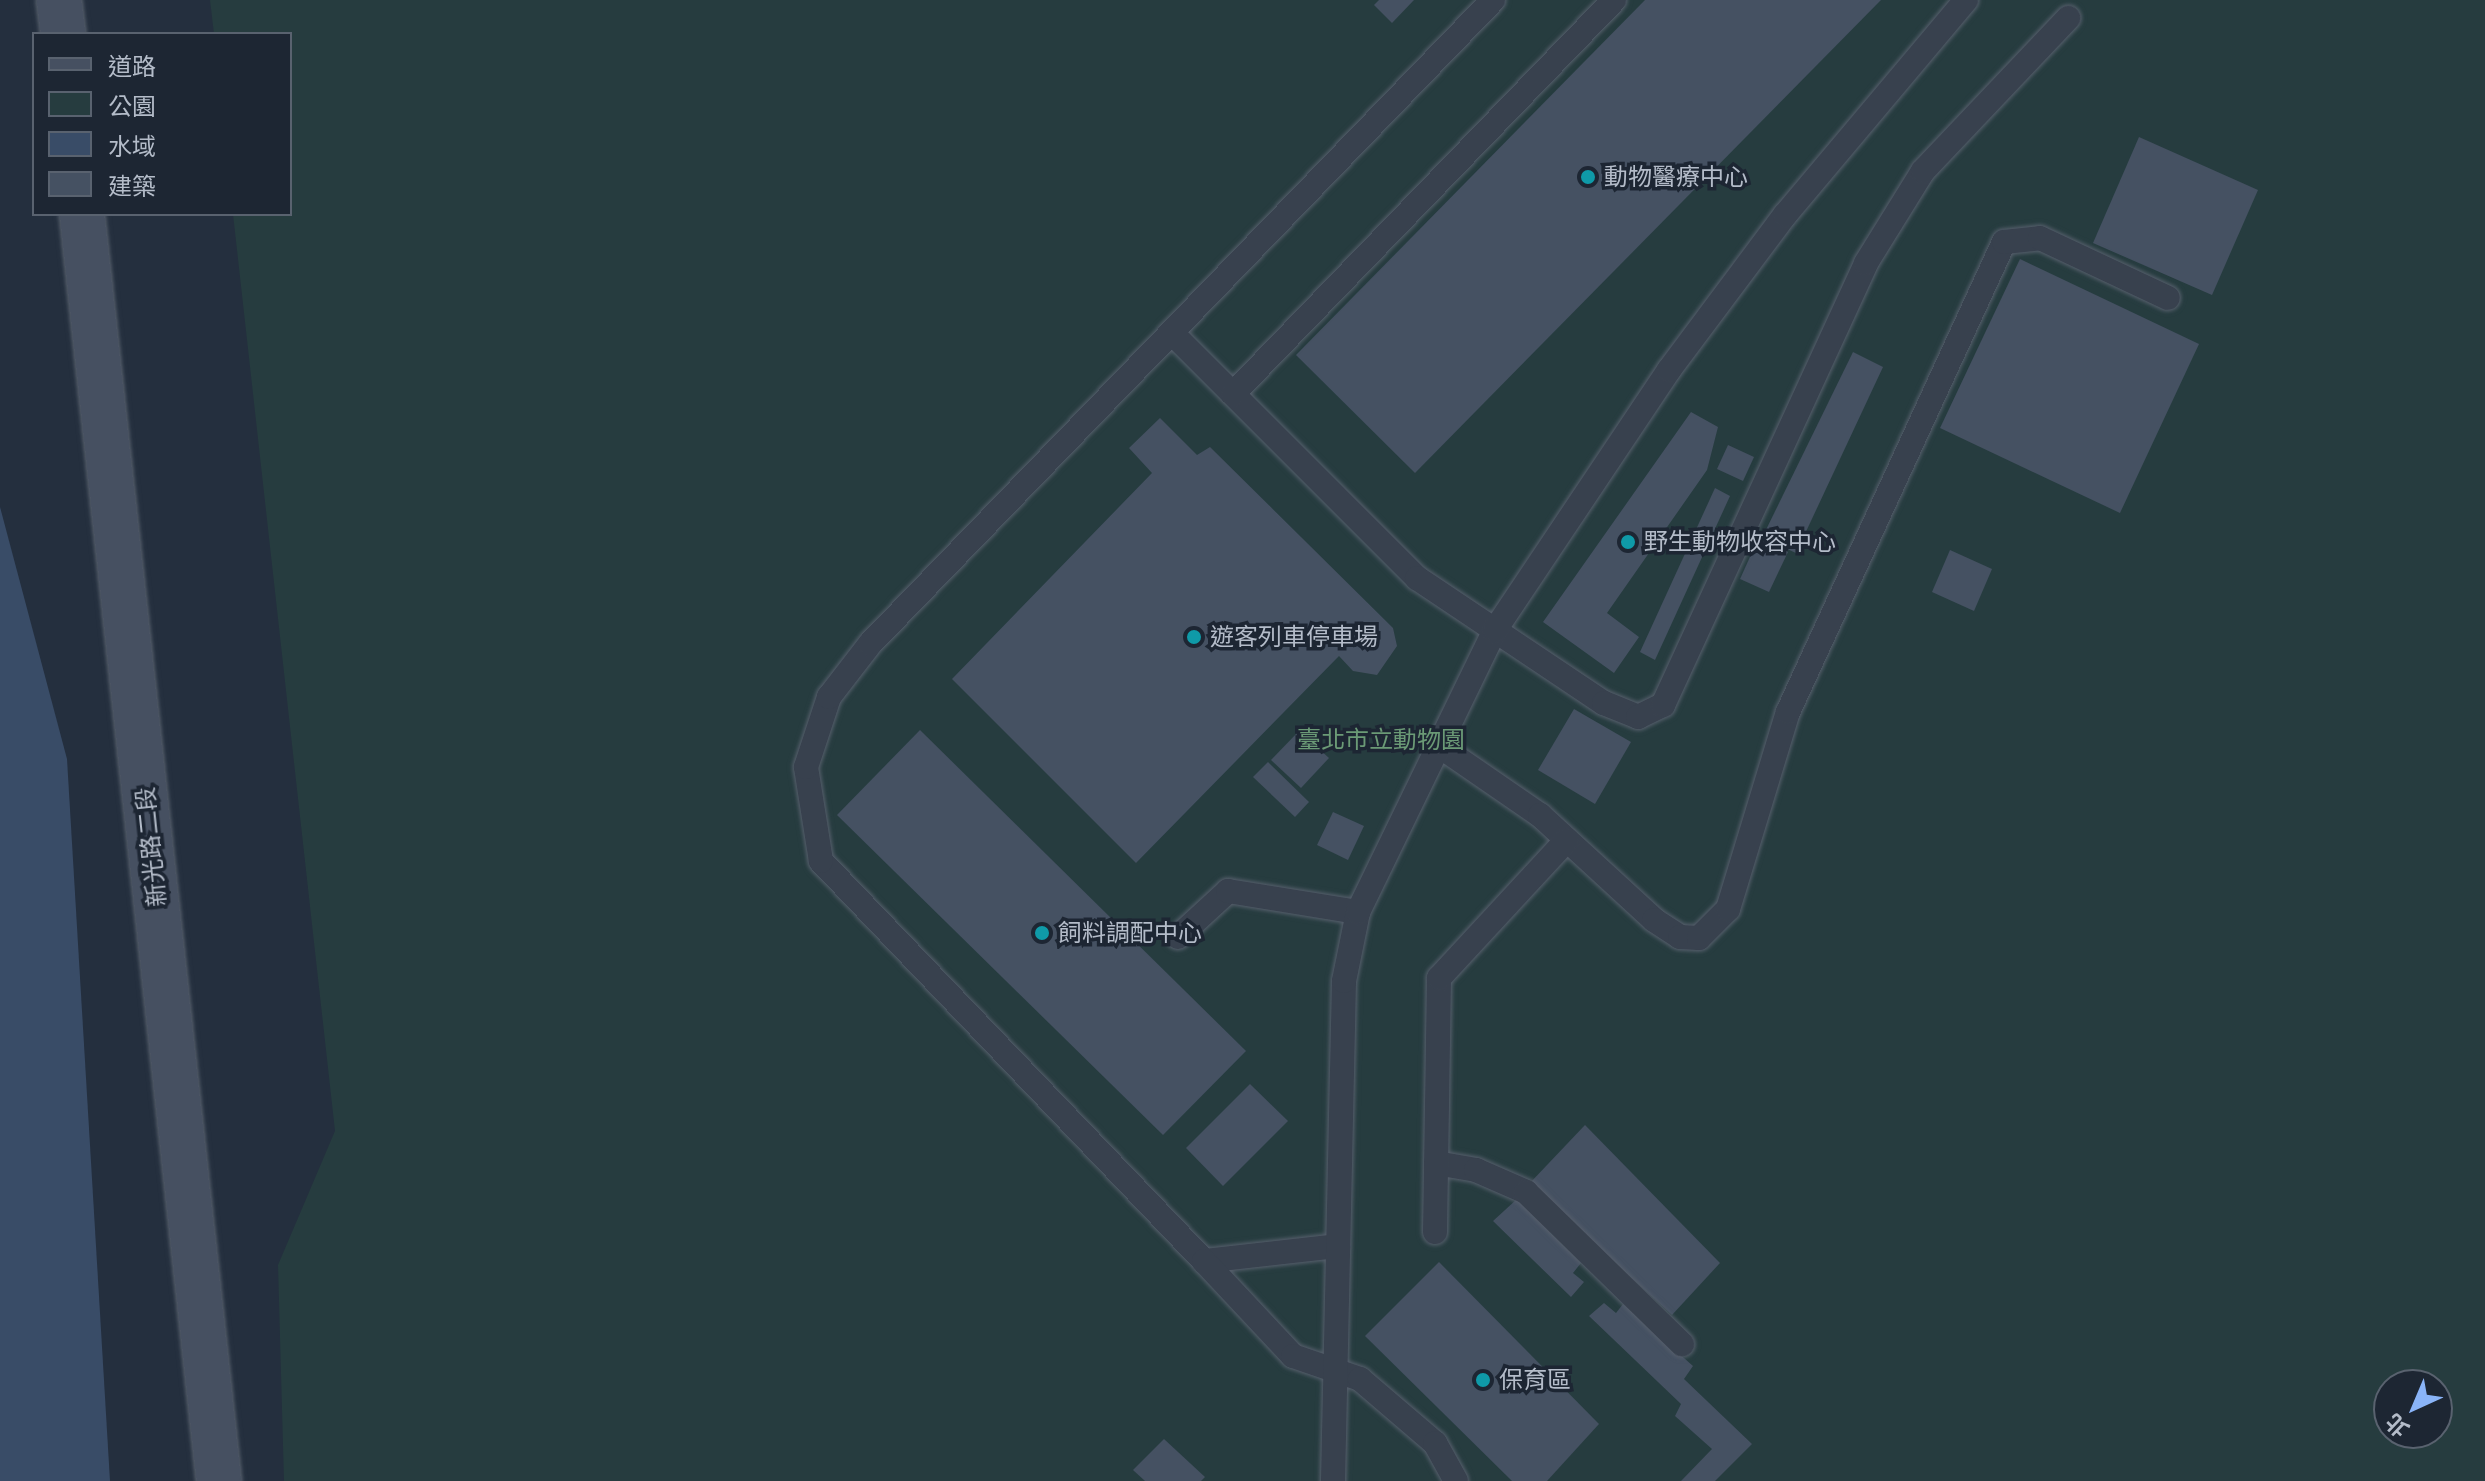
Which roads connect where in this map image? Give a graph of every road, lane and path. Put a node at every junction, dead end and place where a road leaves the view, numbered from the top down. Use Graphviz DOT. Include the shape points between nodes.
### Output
graph roads {
  1 [pos="59,0"];
  2 [pos="1493,0"];
  3 [pos="1614,0"];
  4 [pos="1966,0"];
  5 [pos="2068,18"];
  6 [pos="63,32"];
  7 [pos="82,216"];
  8 [pos="2168,298"];
  9 [pos="1174,335"];
  10 [pos="1233,394"];
  11 [pos="1495,630"];
  12 [pos="1438,745"];
  13 [pos="1567,840"];
  14 [pos="1358,912"];
  15 [pos="1178,937"];
  16 [pos="1436,1163"];
  17 [pos="1435,1232"];
  18 [pos="1338,1246"];
  19 [pos="1204,1261"];
  20 [pos="1682,1344"];
  21 [pos="1336,1372"];
  22 [pos="219,1481"];
  23 [pos="1333,1481"];
  24 [pos="1456,1481"];
  1 -- 6 [label="street"];
  2 -- 9 [label="lane"];
  3 -- 10 [label="lane"];
  4 -- 11 [label="lane" via="1785,215 1669,370"];
  5 -- 11 [label="lane" via="1923,171 1866,263 1663,705 1638,717 1604,703"];
  7 -- 22 [label="street, 新光路二段"];
  8 -- 13 [label="lane" via="2040,238 2004,242 1788,712 1728,909 1716,926 1699,938 1680,937"];
  9 -- 10 [label="lane"];
  9 -- 19 [label="lane" via="870,644 829,697 806,767 821,861"];
  10 -- 11 [label="lane" via="1417,578"];
  11 -- 12 [label="lane"];
  12 -- 13 [label="lane"];
  12 -- 14 [label="lane"];
  13 -- 16 [label="lane" via="1439,978"];
  14 -- 15 [label="lane" via="1228,891"];
  14 -- 18 [label="lane" via="1344,981"];
  16 -- 17 [label="lane"];
  16 -- 20 [label="lane" via="1476,1170 1526,1192"];
  18 -- 19 [label="lane"];
  18 -- 21 [label="lane"];
  19 -- 21 [label="lane" via="1293,1356"];
  21 -- 23 [label="lane"];
  21 -- 24 [label="lane" via="1360,1379 1435,1443"];
}
